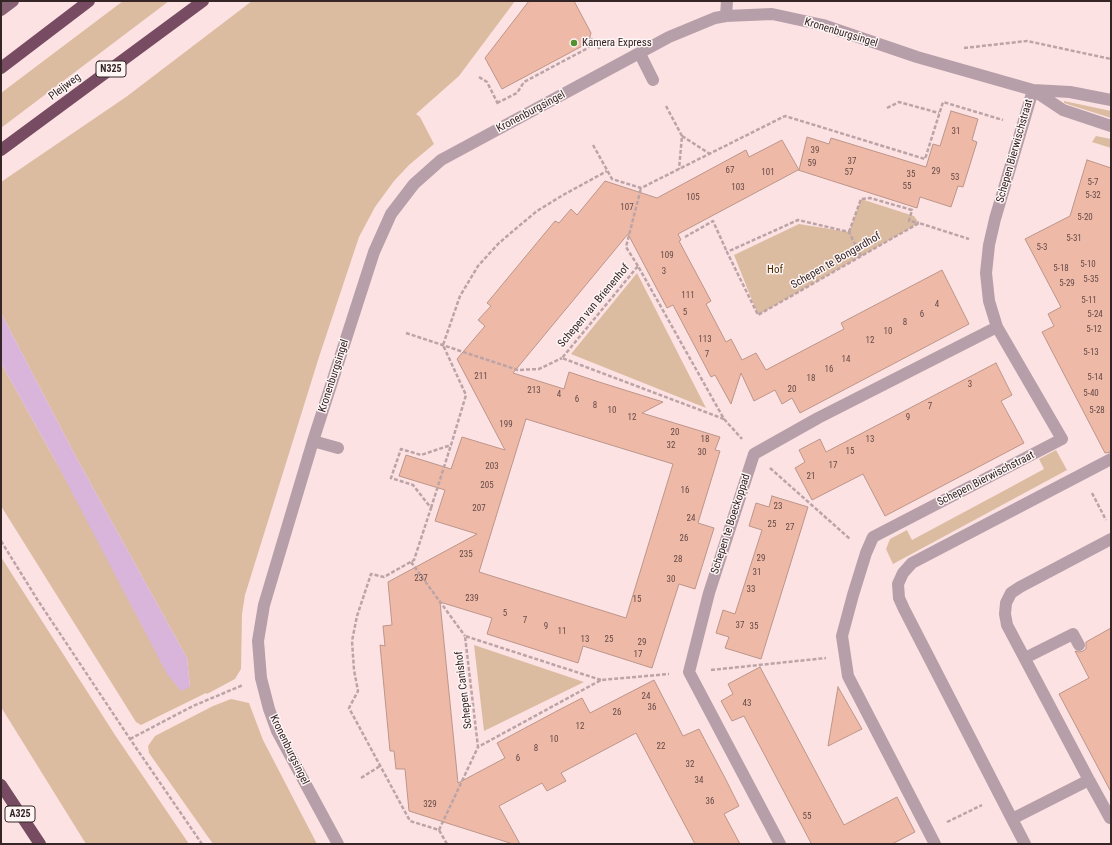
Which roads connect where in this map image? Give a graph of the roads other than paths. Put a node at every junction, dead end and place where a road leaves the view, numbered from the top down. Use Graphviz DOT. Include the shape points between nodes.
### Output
graph roads {
  1 [pos="13,1"];
  2 [pos="89,1"];
  3 [pos="203,1"];
  4 [pos="727,1"];
  5 [pos="1,10"];
  6 [pos="726,16"];
  7 [pos="640,54"];
  8 [pos="1,68"];
  9 [pos="653,80"];
  10 [pos="1033,90"];
  11 [pos="1111,100"];
  12 [pos="1111,126"];
  13 [pos="1,150"];
  14 [pos="997,327"];
  15 [pos="313,441"];
  16 [pos="338,448"];
  17 [pos="1111,459"];
  18 [pos="1111,539"];
  19 [pos="1079,645"];
  20 [pos="1025,658"];
  21 [pos="1089,780"];
  22 [pos="1,785"];
  23 [pos="1110,818"];
  24 [pos="1012,819"];
  25 [pos="40,844"];
  26 [pos="338,844"];
  27 [pos="780,844"];
  28 [pos="935,844"];
  29 [pos="1025,844"];
  1 -- 5 [label="main road"];
  2 -- 8 [label="highway"];
  3 -- 13 [label="highway, Pleijweg / N325"];
  4 -- 6 [label="street"];
  6 -- 7 [label="street, Kronenburgsingel" via="669,37"];
  6 -- 10 [label="street, Kronenburgsingel" via="772,14 823,25 917,57"];
  7 -- 9 [label="street"];
  7 -- 15 [label="street, Kronenburgsingel" via="442,160 414,184 391,214 374,252"];
  10 -- 11 [label="street, Kronenburgsingel" via="1070,92"];
  10 -- 12 [label="street, Kronenburgsingel" via="1062,110"];
  10 -- 14 [label="street, Schepen Bierwischstraat" via="994,219 989,245 986,273 989,301"];
  14 -- 27 [label="street, Schepen te Boeckoppad" via="818,418 754,454 709,593 689,672"];
  14 -- 28 [label="street, Schepen Bierwischstraat" via="1062,439 873,537 842,636 848,676"];
  15 -- 16 [label="street"];
  15 -- 26 [label="street, Kronenburgsingel" via="264,604 258,641 261,678 269,709"];
  17 -- 24 [label="street" via="912,563 898,584 899,598 904,609"];
  18 -- 20 [label="street" via="1011,593 1006,603 1007,625"];
  19 -- 20 [label="street" via="1073,634"];
  20 -- 21 [label="street"];
  21 -- 23 [label="street"];
  21 -- 24 [label="street"];
  22 -- 25 [label="highway, A325"];
  24 -- 29 [label="street"];
}
